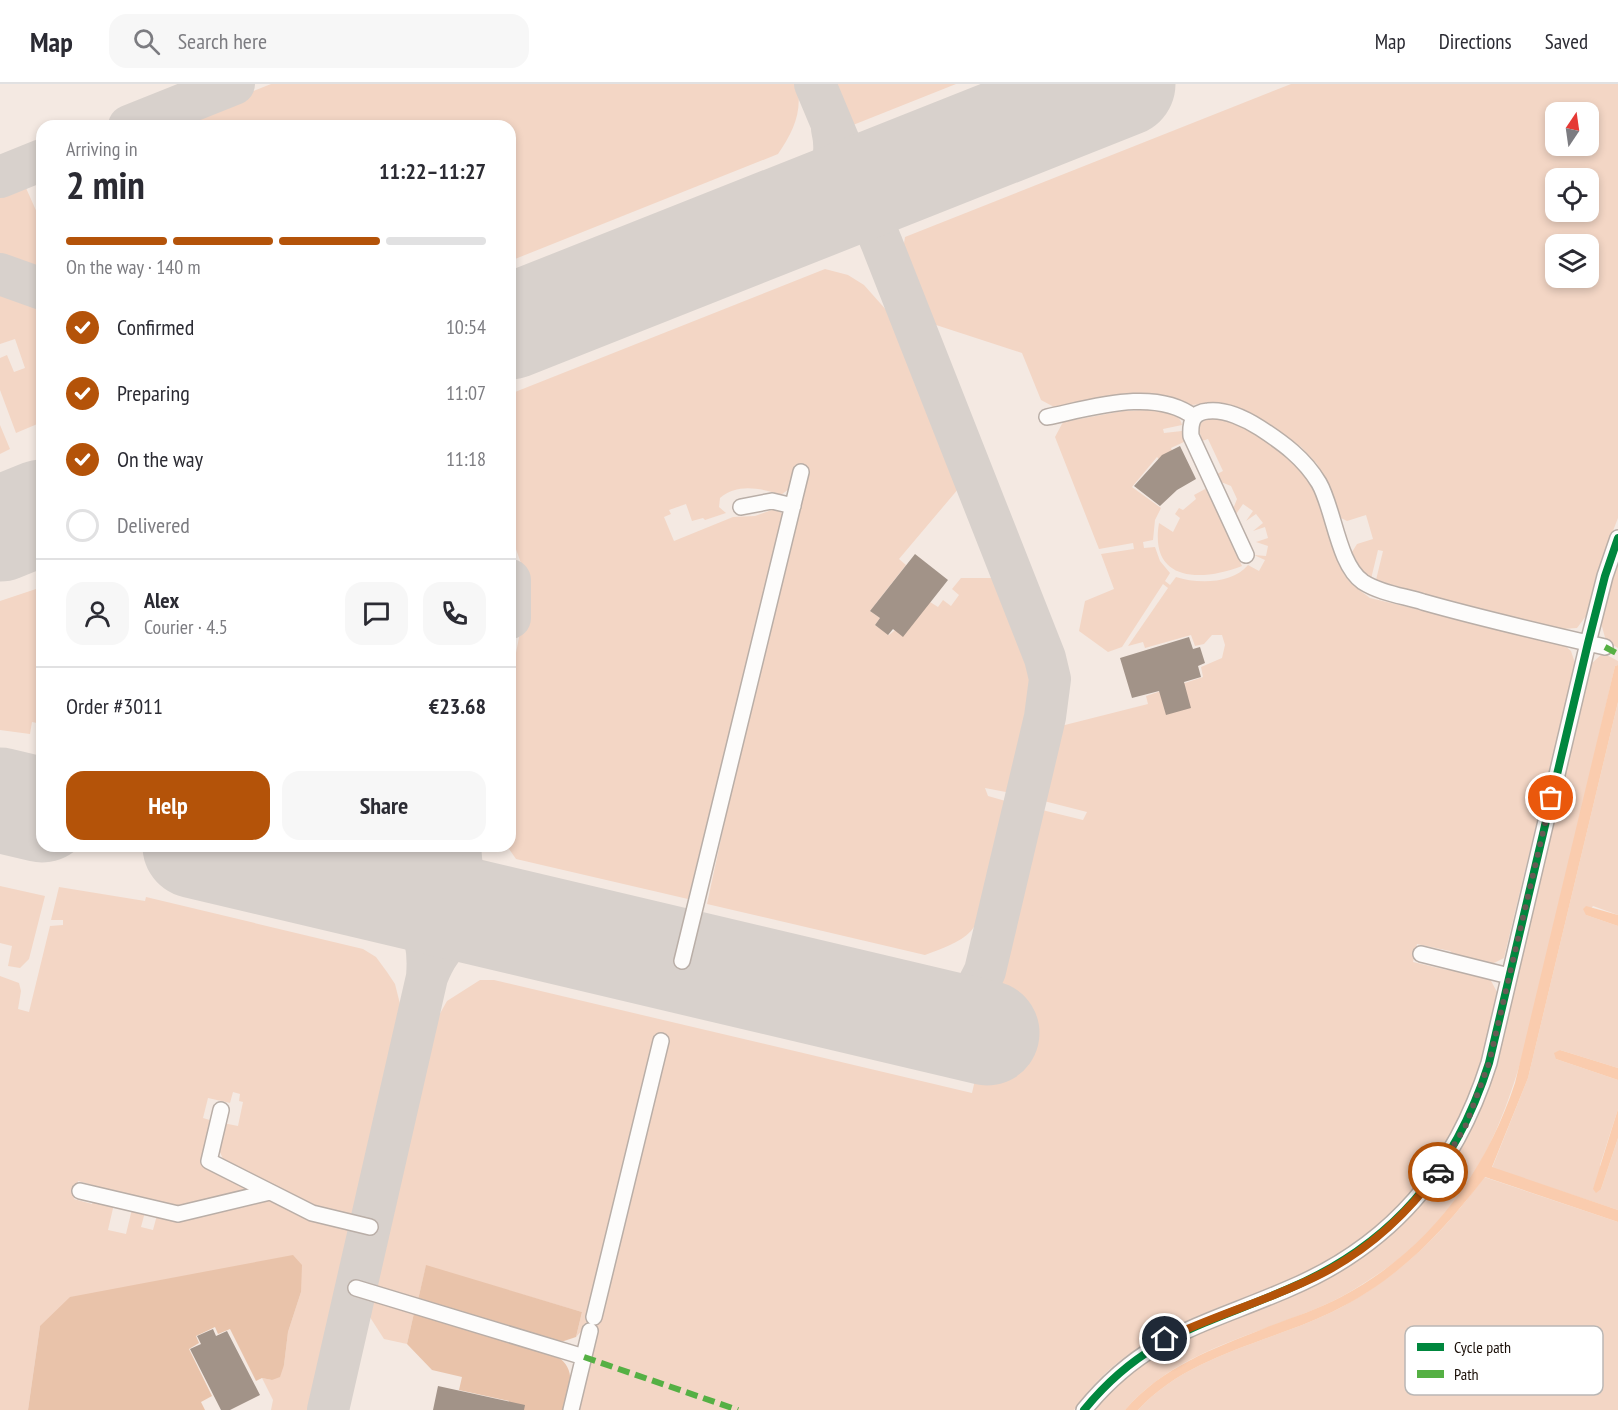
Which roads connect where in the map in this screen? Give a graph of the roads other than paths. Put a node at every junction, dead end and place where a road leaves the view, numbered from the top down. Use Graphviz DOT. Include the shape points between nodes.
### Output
graph roads {
  1 [pos="1047,417"];
  2 [pos="1194,417"];
  3 [pos="801,472"];
  4 [pos="794,506"];
  5 [pos="741,507"];
  6 [pos="1618,538"];
  7 [pos="1246,555"];
  8 [pos="1588,643"];
  9 [pos="1605,647"];
  10 [pos="1421,954"];
  11 [pos="682,961"];
  12 [pos="1509,975"];
  13 [pos="661,1041"];
  14 [pos="221,1110"];
  15 [pos="80,1191"];
  16 [pos="270,1192"];
  17 [pos="370,1227"];
  18 [pos="356,1288"];
  19 [pos="584,1357"];
  20 [pos="571,1410"];
  21 [pos="1084,1410"];
  1 -- 2 [label="street" via="1141,402 1174,405"];
  2 -- 7 [label="street" via="1191,436"];
  2 -- 8 [label="street" via="1214,410 1247,420 1287,445 1320,485 1347,562 1361,581 1376,589 1469,615"];
  3 -- 4 [label="street"];
  4 -- 5 [label="street" via="772,501"];
  4 -- 11 [label="street"];
  6 -- 8 [label="street"];
  8 -- 9 [label="street"];
  8 -- 12 [label="street"];
  10 -- 12 [label="street"];
  12 -- 21 [label="street" via="1479,1094 1453,1150 1420,1196 1373,1240 1326,1272 1165,1339 1115,1376"];
  13 -- 19 [label="street"];
  14 -- 16 [label="street" via="209,1161"];
  15 -- 16 [label="street" via="178,1214"];
  16 -- 17 [label="street" via="312,1213"];
  18 -- 19 [label="street"];
  19 -- 20 [label="street"];
}
